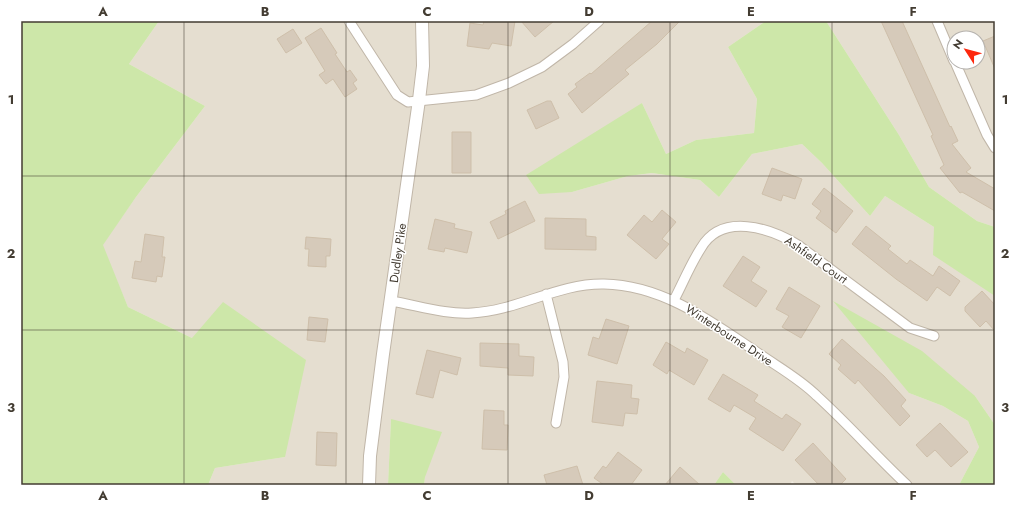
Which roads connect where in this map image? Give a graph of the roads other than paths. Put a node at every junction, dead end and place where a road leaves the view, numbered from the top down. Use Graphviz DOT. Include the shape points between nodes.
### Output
graph roads {
  1 [pos="349,21"];
  2 [pos="422,21"];
  3 [pos="599,21"];
  4 [pos="937,21"];
  5 [pos="946,42"];
  6 [pos="958,70"];
  7 [pos="419,100"];
  8 [pos="995,148"];
  9 [pos="546,294"];
  10 [pos="674,300"];
  11 [pos="391,301"];
  12 [pos="934,336"];
  13 [pos="556,423"];
  14 [pos="369,485"];
  15 [pos="907,485"];
  1 -- 7 [label="street" via="397,95 408,102"];
  2 -- 7 [label="street, Dudley Pike" via="423,66"];
  3 -- 7 [label="street" via="542,67 509,83 476,95 444,100"];
  4 -- 5 [label="street"];
  6 -- 8 [label="street"];
  7 -- 11 [label="street, Dudley Pike"];
  9 -- 10 [label="street, Winterbourne Drive" via="565,288 604,284 621,285"];
  9 -- 11 [label="street, Winterbourne Drive" via="498,309 471,314"];
  9 -- 13 [label="street" via="563,362 564,377"];
  10 -- 12 [label="street, Ashfield Court" via="701,247 708,239 730,228 752,227 786,238 798,245 910,328"];
  10 -- 15 [label="street, Winterbourne Drive" via="702,316 816,395"];
  11 -- 14 [label="street, Dudley Pike" via="370,456"];
}
